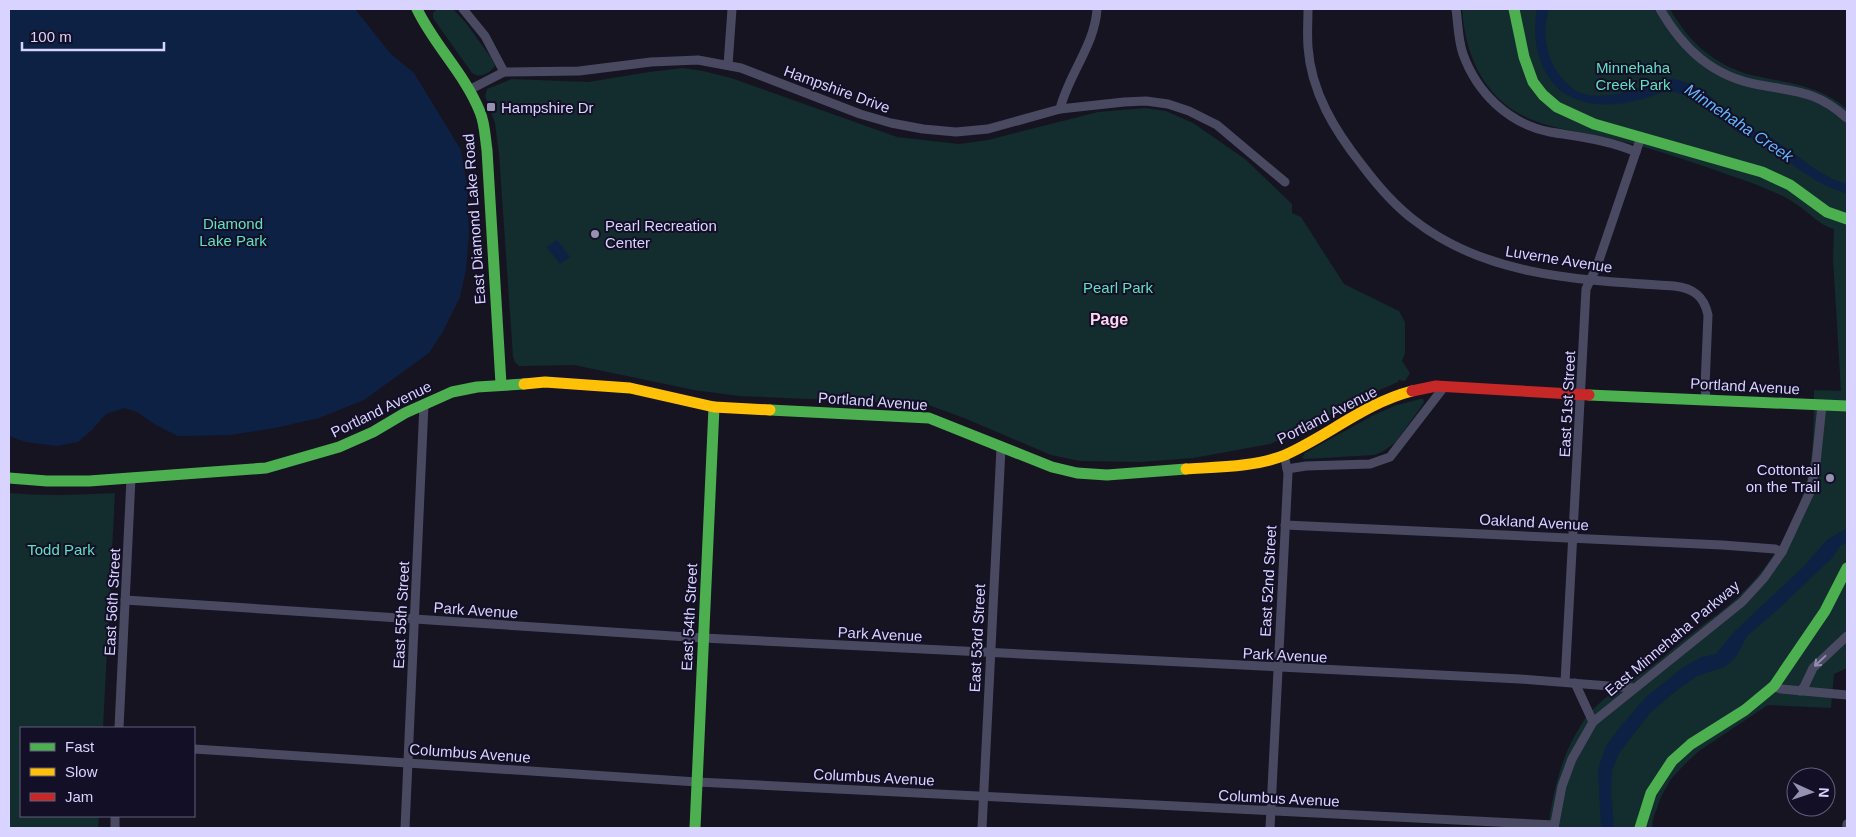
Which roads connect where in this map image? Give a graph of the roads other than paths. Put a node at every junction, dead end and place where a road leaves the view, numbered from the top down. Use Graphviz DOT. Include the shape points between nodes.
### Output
graph roads {
  1 [pos="417,9"];
  2 [pos="463,9"];
  3 [pos="732,9"];
  4 [pos="1097,9"];
  5 [pos="1308,9"];
  6 [pos="1456,9"];
  7 [pos="1514,9"];
  8 [pos="1660,9"];
  9 [pos="728,65"];
  10 [pos="504,72"];
  11 [pos="469,90"];
  12 [pos="1060,109"];
  13 [pos="1847,118"];
  14 [pos="1641,137"];
  15 [pos="1636,152"];
  16 [pos="1285,182"];
  17 [pos="1847,219"];
  18 [pos="1589,280"];
  19 [pos="501,384"];
  20 [pos="1444,387"];
  21 [pos="1581,395"];
  22 [pos="1706,399"];
  23 [pos="424,404"];
  24 [pos="1822,405"];
  25 [pos="1847,406"];
  26 [pos="714,407"];
  27 [pos="1001,448"];
  28 [pos="1284,455"];
  29 [pos="1287,468"];
  30 [pos="9,478"];
  31 [pos="131,478"];
  32 [pos="1285,525"];
  33 [pos="1573,537"];
  34 [pos="1782,552"];
  35 [pos="1847,568"];
  36 [pos="126,600"];
  37 [pos="414,619"];
  38 [pos="1847,636"];
  39 [pos="704,638"];
  40 [pos="990,653"];
  41 [pos="1278,668"];
  42 [pos="1566,682"];
  43 [pos="1575,682"];
  44 [pos="1774,687"];
  45 [pos="1634,688"];
  46 [pos="1800,691"];
  47 [pos="1847,695"];
  48 [pos="1593,722"];
  49 [pos="120,727"];
  50 [pos="195,749"];
  51 [pos="408,763"];
  52 [pos="697,782"];
  53 [pos="984,796"];
  54 [pos="1271,811"];
  55 [pos="1847,824"];
  56 [pos="1554,827"];
  57 [pos="405,828"];
  58 [pos="695,828"];
  59 [pos="982,828"];
  60 [pos="1270,828"];
  61 [pos="1640,828"];
  62 [pos="1847,828"];
  1 -- 11 [label="street, East Diamond Lake Road" via="434,43"];
  2 -- 10 [label="street" via="486,36"];
  3 -- 9 [label="street"];
  4 -- 12 [label="street" via="1091,36 1063,95"];
  5 -- 18 [label="street, Luverne Avenue" via="1308,48 1312,71 1328,116 1340,137 1390,199 1439,238 1467,252 1526,270"];
  6 -- 15 [label="street" via="1462,52 1474,80 1501,108 1532,128 1588,138"];
  7 -- 14 [label="street" via="1528,72 1543,95 1557,107 1586,121"];
  8 -- 13 [label="street" via="1671,29 1687,47 1725,75 1811,95"];
  9 -- 10 [label="street, Hampshire Drive" via="676,60 578,71"];
  9 -- 12 [label="street, Hampshire Drive" via="860,114 923,129 956,132 988,129"];
  10 -- 11 [label="street, Hampshire Drive"];
  11 -- 19 [label="street, East Diamond Lake Road" via="481,114 487,150"];
  12 -- 16 [label="street, Hampshire Drive" via="1124,102 1168,104 1217,125"];
  14 -- 15 [label="street, East 51st Street"];
  14 -- 17 [label="street" via="1762,172 1790,185 1827,212"];
  15 -- 18 [label="street, East 51st Street" via="1597,266"];
  18 -- 21 [label="street, East 51st Street"];
  18 -- 22 [label="street, Luverne Avenue" via="1684,287 1700,296 1708,316"];
  19 -- 23 [label="street, Portland Avenue" via="452,392"];
  19 -- 26 [label="street, Portland Avenue" via="545,382 630,388"];
  20 -- 21 [label="street, Portland Avenue"];
  20 -- 28 [label="street, Portland Avenue" via="1409,392 1370,407"];
  20 -- 29 [label="street" via="1390,457 1370,464"];
  21 -- 22 [label="street, Portland Avenue"];
  21 -- 33 [label="street, East 51st Street"];
  22 -- 24 [label="street, Portland Avenue"];
  23 -- 31 [label="street, Portland Avenue" via="339,447 266,468"];
  23 -- 37 [label="street, East 55th Street"];
  24 -- 25 [label="street, Portland Avenue"];
  24 -- 34 [label="street, East Minnehaha Parkway" via="1810,492"];
  26 -- 27 [label="street, Portland Avenue" via="929,418"];
  26 -- 39 [label="street, East 54th Street"];
  27 -- 28 [label="street, Portland Avenue" via="1052,467 1077,473 1107,474 1244,465"];
  27 -- 40 [label="street, East 53rd Street"];
  28 -- 29 [label="street, East 52nd Street"];
  29 -- 32 [label="street, East 52nd Street"];
  30 -- 31 [label="street, Portland Avenue" via="55,481"];
  31 -- 36 [label="street, East 56th Street"];
  32 -- 33 [label="street, Oakland Avenue"];
  32 -- 41 [label="street, East 52nd Street"];
  33 -- 34 [label="street, Oakland Avenue" via="1722,544"];
  33 -- 42 [label="street, East 51st Street"];
  34 -- 45 [label="street, East Minnehaha Parkway" via="1742,602"];
  35 -- 44 [label="street" via="1816,626"];
  36 -- 37 [label="street, Park Avenue"];
  36 -- 49 [label="street, East 56th Street"];
  37 -- 39 [label="street, Park Avenue"];
  37 -- 51 [label="street, East 55th Street"];
  38 -- 46 [label="street, one-way" via="1813,668"];
  39 -- 40 [label="street, Park Avenue"];
  39 -- 52 [label="street, East 54th Street"];
  40 -- 41 [label="street, Park Avenue"];
  40 -- 53 [label="street, East 53rd Street"];
  41 -- 42 [label="street, Park Avenue"];
  41 -- 54 [label="street, East 52nd Street"];
  42 -- 43 [label="street, Park Avenue"];
  43 -- 45 [label="street, Park Avenue"];
  43 -- 48 [label="street"];
  44 -- 46 [label="street"];
  44 -- 61 [label="street" via="1677,756 1653,788"];
  45 -- 48 [label="street, East Minnehaha Parkway"];
  46 -- 47 [label="street"];
  48 -- 56 [label="street" via="1572,759 1562,786"];
  50 -- 51 [label="street, Columbus Avenue"];
  51 -- 52 [label="street, Columbus Avenue"];
  51 -- 57 [label="street, East 55th Street"];
  52 -- 53 [label="street, Columbus Avenue"];
  52 -- 58 [label="street, East 54th Street"];
  53 -- 54 [label="street, Columbus Avenue"];
  53 -- 59 [label="street, East 53rd Street"];
  54 -- 56 [label="street, Columbus Avenue"];
  54 -- 60 [label="street, East 52nd Street"];
  55 -- 62 [label="street"];
}
